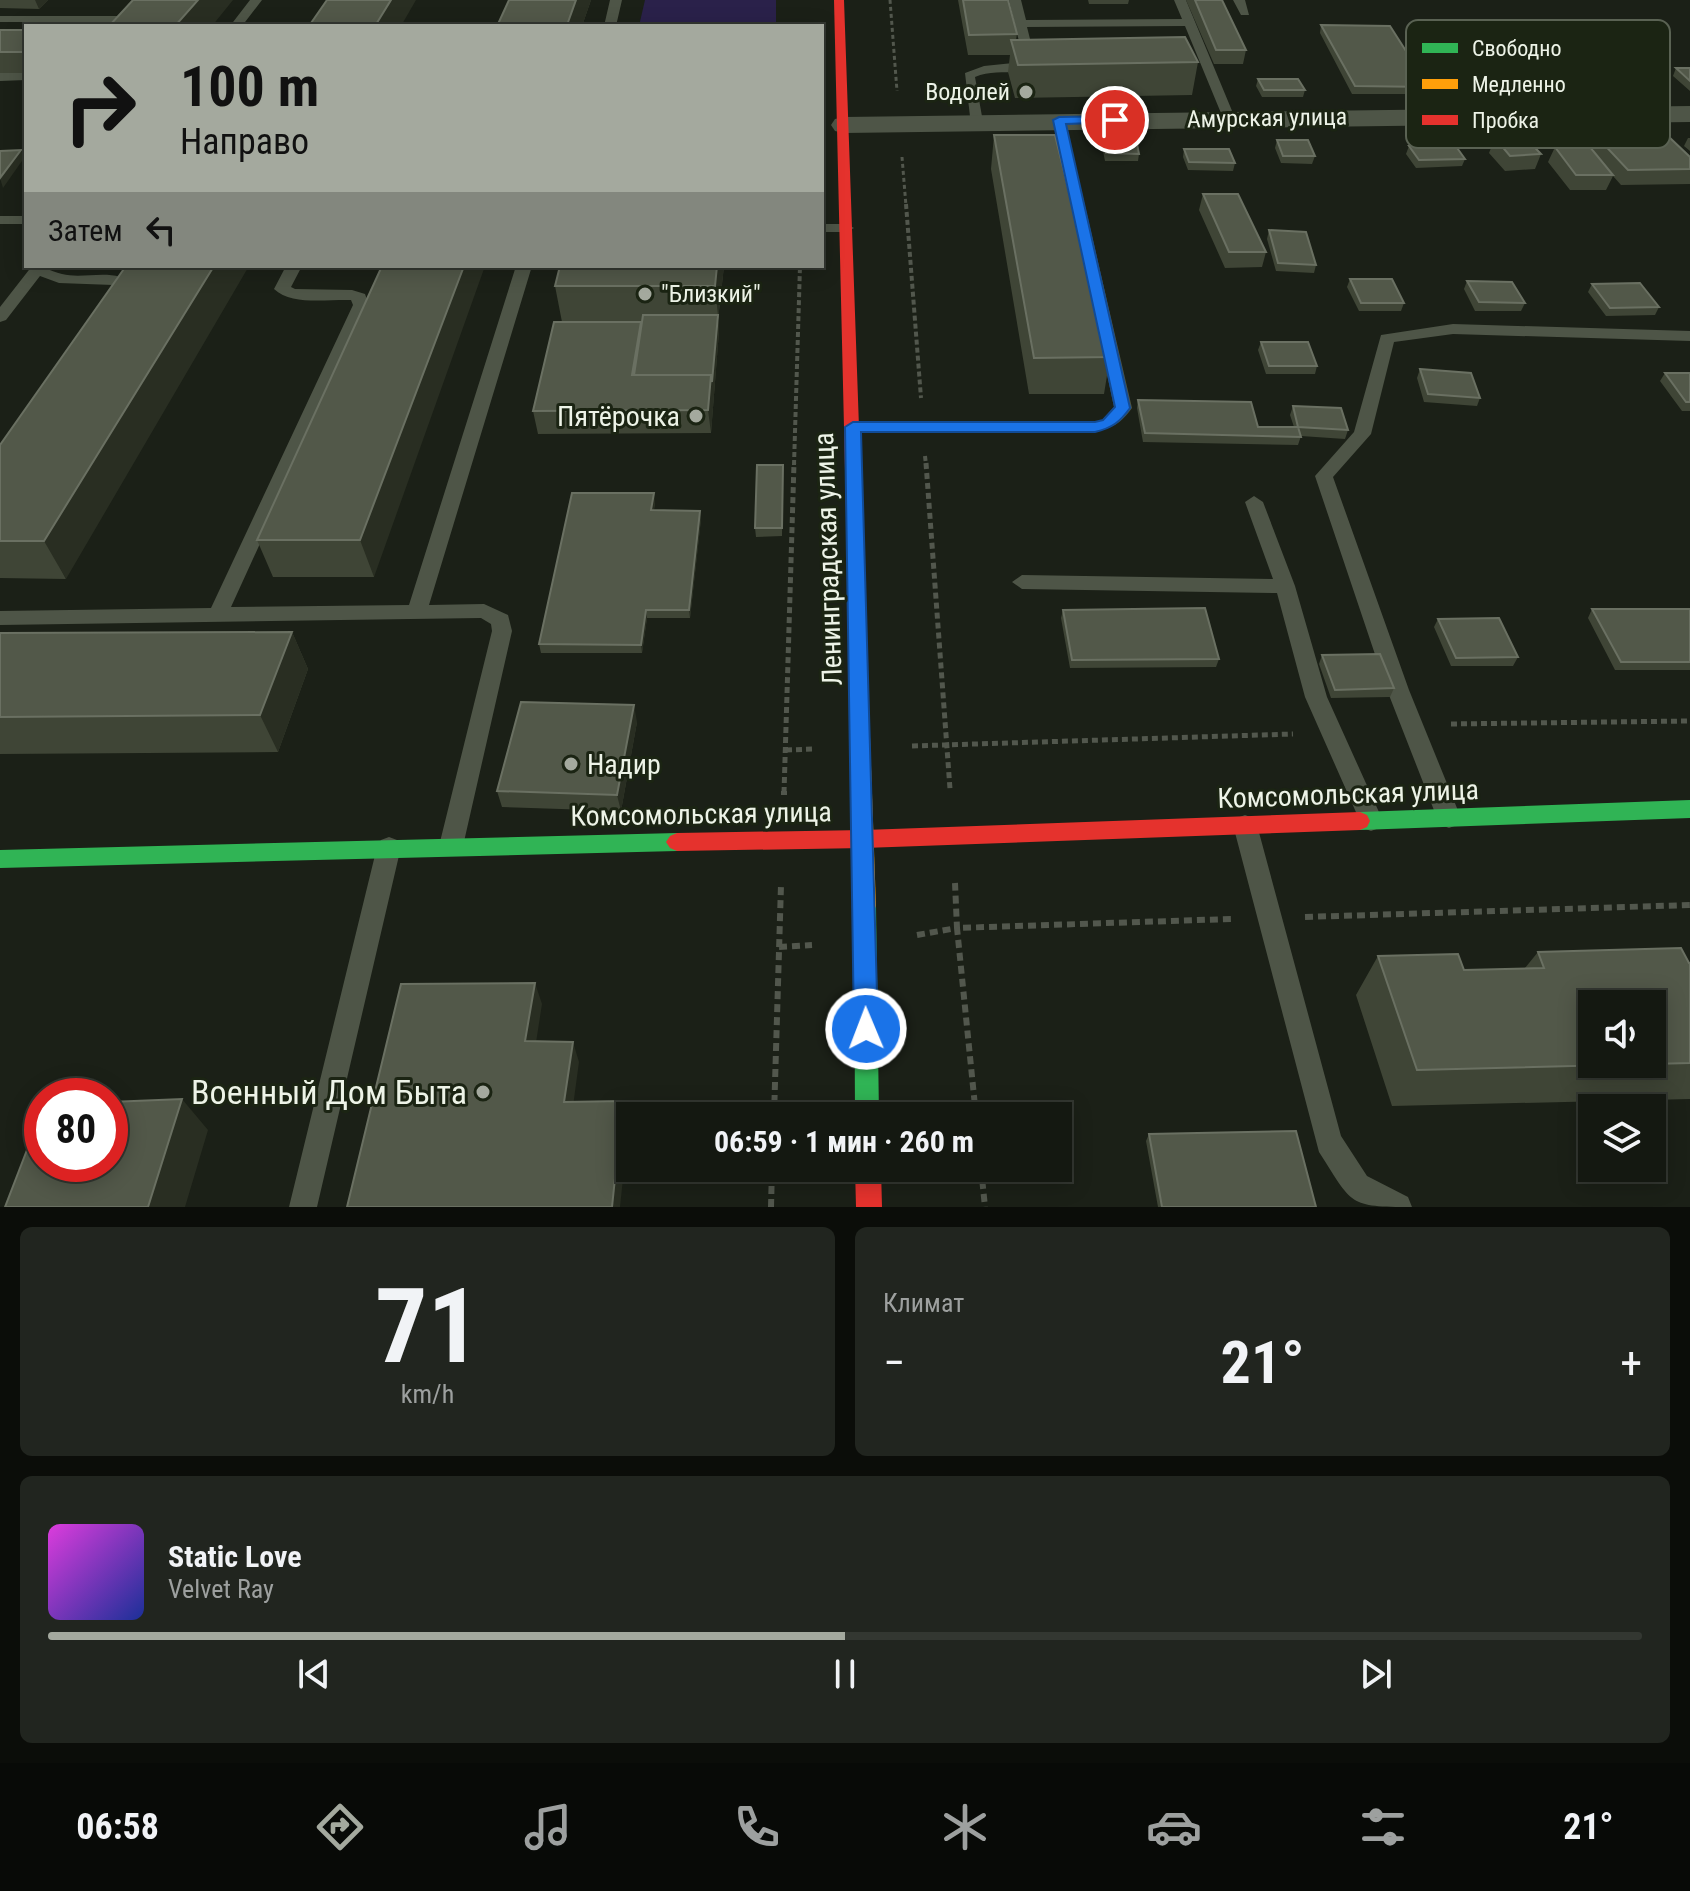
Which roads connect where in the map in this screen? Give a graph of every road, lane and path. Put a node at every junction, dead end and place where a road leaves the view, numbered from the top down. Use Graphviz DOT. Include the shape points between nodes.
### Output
graph roads {
  1 [pos="256,0"];
  2 [pos="616,0"];
  3 [pos="839,0"];
  4 [pos="890,0"];
  5 [pos="1015,0"];
  6 [pos="1180,0"];
  7 [pos="1239,0"];
  8 [pos="1245,13"];
  9 [pos="0,19"];
  10 [pos="1189,22"];
  11 [pos="125,24"];
  12 [pos="238,24"];
  13 [pos="610,24"];
  14 [pos="1020,24"];
  15 [pos="24,76"];
  16 [pos="0,77"];
  17 [pos="1670,114"];
  18 [pos="1690,114"];
  19 [pos="1406,117"];
  20 [pos="1229,118"];
  21 [pos="1059,120"];
  22 [pos="976,122"];
  23 [pos="900,124"];
  24 [pos="844,125"];
  25 [pos="0,220"];
  26 [pos="24,220"];
  27 [pos="824,228"];
  28 [pos="847,228"];
  29 [pos="37,268"];
  30 [pos="41,268"];
  31 [pos="293,268"];
  32 [pos="523,268"];
  33 [pos="800,268"];
  34 [pos="111,311"];
  35 [pos="0,317"];
  36 [pos="1690,336"];
  37 [pos="853,427"];
  38 [pos="923,427"];
  39 [pos="1254,502"];
  40 [pos="1022,582"];
  41 [pos="1285,586"];
  42 [pos="417,612"];
  43 [pos="217,617"];
  44 [pos="0,618"];
  45 [pos="1690,809"];
  46 [pos="1449,818"];
  47 [pos="1371,821"];
  48 [pos="1245,825"];
  49 [pos="953,836"];
  50 [pos="864,839"];
  51 [pos="782,841"];
  52 [pos="451,846"];
  53 [pos="389,847"];
  54 [pos="0,859"];
  55 [pos="957,928"];
  56 [pos="774,1102"];
  57 [pos="867,1102"];
  58 [pos="772,1182"];
  59 [pos="868,1182"];
  60 [pos="982,1182"];
  61 [pos="303,1207"];
  62 [pos="771,1207"];
  63 [pos="869,1207"];
  64 [pos="985,1207"];
  65 [pos="1398,1207"];
  1 -- 12 [label="lane"];
  2 -- 13 [label="lane"];
  3 -- 24 [label="main road, Ленинградская улица" via="836,70"];
  4 -- 23 [label="path"];
  5 -- 14 [label="lane"];
  6 -- 10 [label="lane"];
  7 -- 8 [label="lane"];
  9 -- 11 [label="lane" via="69,14 126,20"];
  10 -- 14 [label="lane"];
  10 -- 20 [label="lane"];
  14 -- 22 [label="lane" via="1027,67 982,68 969,76"];
  15 -- 16 [label="lane"];
  17 -- 18 [label="street, Амурская улица"];
  19 -- 20 [label="street, Амурская улица"];
  20 -- 21 [label="street, Амурская улица"];
  21 -- 22 [label="street, Амурская улица"];
  21 -- 38 [label="lane" via="1123,408 1108,424 1095,427"];
  22 -- 23 [label="street, Амурская улица"];
  23 -- 24 [label="street, Амурская улица"];
  23 -- 38 [label="path"];
  24 -- 28 [label="main road, Ленинградская улица"];
  25 -- 26 [label="lane"];
  27 -- 28 [label="lane"];
  28 -- 37 [label="main road, Ленинградская улица"];
  29 -- 35 [label="lane"];
  30 -- 34 [label="lane" via="59,280 119,279 128,286"];
  31 -- 43 [label="lane" via="282,289 292,294 352,295 361,305"];
  32 -- 42 [label="lane"];
  33 -- 51 [label="path"];
  36 -- 46 [label="lane" via="1453,329 1387,338 1362,434 1324,476"];
  37 -- 38 [label="lane"];
  37 -- 50 [label="main road, Ленинградская улица"];
  38 -- 49 [label="path"];
  39 -- 41 [label="lane"];
  40 -- 41 [label="lane"];
  41 -- 47 [label="lane" via="1316,697"];
  42 -- 43 [label="lane"];
  42 -- 52 [label="lane" via="484,611 501,620"];
  43 -- 44 [label="lane"];
  45 -- 46 [label="main road, Комсомольская улица"];
  46 -- 47 [label="main road, Комсомольская улица"];
  47 -- 48 [label="main road, Комсомольская улица"];
  48 -- 49 [label="main road, Комсомольская улица"];
  48 -- 65 [label="lane" via="1329,1142 1357,1186"];
  49 -- 50 [label="main road, Комсомольская улица"];
  49 -- 55 [label="path"];
  50 -- 51 [label="main road, Комсомольская улица"];
  50 -- 57 [label="main road, Ленинградская улица"];
  51 -- 52 [label="main road, Комсомольская улица"];
  51 -- 56 [label="path"];
  52 -- 53 [label="main road, Комсомольская улица"];
  53 -- 54 [label="main road, Комсомольская улица"];
  53 -- 61 [label="lane"];
  58 -- 62 [label="path"];
  59 -- 63 [label="main road"];
  60 -- 64 [label="path"];
}
